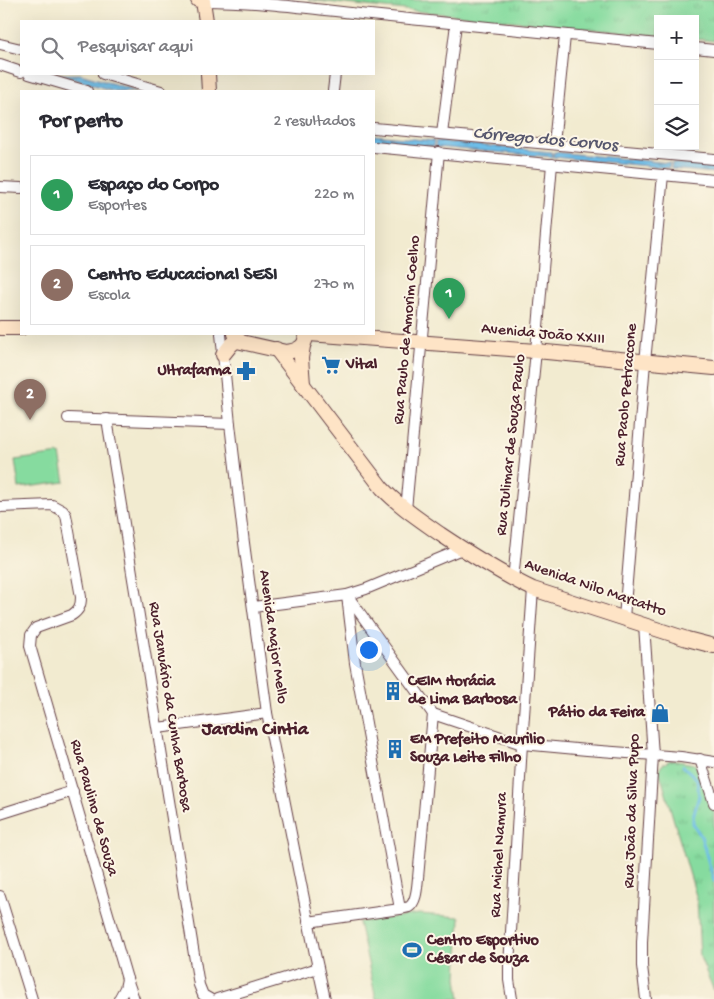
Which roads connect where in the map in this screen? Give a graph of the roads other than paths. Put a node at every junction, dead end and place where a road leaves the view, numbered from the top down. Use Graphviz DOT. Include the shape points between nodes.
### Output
graph roads {
  1 [pos="200,1"];
  2 [pos="342,17"];
  3 [pos="206,20"];
  4 [pos="456,24"];
  5 [pos="565,36"];
  6 [pos="0,44"];
  7 [pos="654,44"];
  8 [pos="699,48"];
  9 [pos="20,49"];
  10 [pos="714,50"];
  11 [pos="0,65"];
  12 [pos="20,72"];
  13 [pos="32,75"];
  14 [pos="106,75"];
  15 [pos="208,75"];
  16 [pos="335,75"];
  17 [pos="84,90"];
  18 [pos="158,90"];
  19 [pos="209,90"];
  20 [pos="333,90"];
  21 [pos="375,128"];
  22 [pos="442,134"];
  23 [pos="554,144"];
  24 [pos="375,147"];
  25 [pos="654,149"];
  26 [pos="665,150"];
  27 [pos="439,152"];
  28 [pos="714,159"];
  29 [pos="552,164"];
  30 [pos="663,175"];
  31 [pos="714,180"];
  32 [pos="0,187"];
  33 [pos="20,188"];
  34 [pos="0,328"];
  35 [pos="20,328"];
  36 [pos="221,335"];
  37 [pos="236,336"];
  38 [pos="306,338"];
  39 [pos="422,343"];
  40 [pos="276,349"];
  41 [pos="536,351"];
  42 [pos="223,355"];
  43 [pos="645,362"];
  44 [pos="714,368"];
  45 [pos="303,384"];
  46 [pos="68,418"];
  47 [pos="107,419"];
  48 [pos="230,424"];
  49 [pos="0,507"];
  50 [pos="406,510"];
  51 [pos="462,549"];
  52 [pos="513,580"];
  53 [pos="533,589"];
  54 [pos="347,596"];
  55 [pos="253,607"];
  56 [pos="624,618"];
  57 [pos="644,625"];
  58 [pos="714,646"];
  59 [pos="267,713"];
  60 [pos="433,714"];
  61 [pos="158,728"];
  62 [pos="522,744"];
  63 [pos="652,755"];
  64 [pos="700,759"];
  65 [pos="714,762"];
  66 [pos="73,791"];
  67 [pos="714,803"];
  68 [pos="0,814"];
  69 [pos="0,896"];
  70 [pos="400,909"];
  71 [pos="308,922"];
  72 [pos="318,968"];
  73 [pos="127,979"];
  74 [pos="32,999"];
  75 [pos="119,999"];
  76 [pos="134,999"];
  77 [pos="212,999"];
  78 [pos="325,999"];
  79 [pos="512,999"];
  80 [pos="646,999"];
  1 -- 2 [label="street" via="256,3"];
  1 -- 3 [label="street"];
  2 -- 4 [label="street"];
  4 -- 5 [label="street"];
  4 -- 22 [label="street"];
  5 -- 7 [label="street"];
  5 -- 23 [label="street"];
  6 -- 9 [label="street"];
  8 -- 10 [label="street"];
  11 -- 12 [label="street"];
  13 -- 17 [label="street"];
  14 -- 18 [label="street"];
  15 -- 19 [label="street"];
  16 -- 20 [label="street"];
  21 -- 22 [label="street"];
  22 -- 23 [label="street"];
  23 -- 25 [label="street"];
  24 -- 27 [label="street"];
  26 -- 28 [label="street"];
  27 -- 29 [label="street"];
  27 -- 39 [label="street, Rua Paulo de Amorim Coelho"];
  29 -- 30 [label="street"];
  29 -- 41 [label="street, Rua Julimar de Souza Paulo"];
  30 -- 31 [label="street"];
  30 -- 43 [label="street, Rua Paolo Petraccone"];
  32 -- 33 [label="street"];
  34 -- 35 [label="street"];
  36 -- 42 [label="street, Avenida Major Mello"];
  37 -- 40 [label="street, Avenida João XXIII" via="246,343"];
  37 -- 42 [label="street"];
  38 -- 39 [label="street, Avenida João XXIII"];
  38 -- 40 [label="street, Avenida João XXIII" via="293,352"];
  38 -- 45 [label="street" via="301,358"];
  39 -- 41 [label="street, Avenida João XXIII"];
  39 -- 50 [label="street, Rua Paulo de Amorim Coelho"];
  40 -- 45 [label="street, Avenida Nilo Marcatto"];
  41 -- 43 [label="street, Avenida João XXIII"];
  41 -- 52 [label="street, Rua Julimar de Souza Paulo"];
  42 -- 48 [label="street, Avenida Major Mello"];
  43 -- 44 [label="street, Avenida João XXIII"];
  43 -- 56 [label="street, Rua Paolo Petraccone"];
  45 -- 50 [label="street, Avenida Nilo Marcatto" via="382,488"];
  46 -- 47 [label="street"];
  47 -- 48 [label="street"];
  47 -- 61 [label="street, Rua Januário da Cunha Barbosa"];
  48 -- 55 [label="street, Avenida Major Mello"];
  49 -- 66 [label="street, Rua Paulino de Souza" via="52,505 66,515 81,605 72,615 36,628 31,635 30,646"];
  50 -- 51 [label="street, Avenida Nilo Marcatto"];
  51 -- 52 [label="street, Avenida Nilo Marcatto"];
  51 -- 54 [label="street"];
  52 -- 53 [label="street, Avenida Nilo Marcatto"];
  53 -- 56 [label="street, Avenida Nilo Marcatto"];
  53 -- 62 [label="street, Rua Michel Namura"];
  54 -- 55 [label="street"];
  54 -- 60 [label="street"];
  54 -- 70 [label="street" via="355,663"];
  55 -- 59 [label="street, Avenida Major Mello"];
  56 -- 57 [label="street, Avenida Nilo Marcatto"];
  57 -- 58 [label="street, Avenida Nilo Marcatto"];
  57 -- 63 [label="street, Rua João da Silva Pupo"];
  59 -- 61 [label="street"];
  59 -- 71 [label="street, Avenida Major Mello"];
  60 -- 62 [label="street"];
  60 -- 70 [label="street" via="416,891 413,903"];
  61 -- 77 [label="street, Rua Januário da Cunha Barbosa" via="199,985 203,994"];
  62 -- 63 [label="street"];
  62 -- 79 [label="street, Rua Michel Namura" via="509,966"];
  63 -- 64 [label="street"];
  63 -- 80 [label="street, Rua João da Silva Pupo" via="642,942"];
  64 -- 65 [label="street"];
  64 -- 67 [label="street"];
  66 -- 68 [label="street"];
  66 -- 73 [label="street, Rua Paulino de Souza"];
  69 -- 74 [label="street"];
  70 -- 71 [label="street"];
  71 -- 72 [label="street, Avenida Major Mello"];
  72 -- 77 [label="street"];
  72 -- 78 [label="street, Avenida Major Mello"];
  73 -- 75 [label="street"];
  73 -- 76 [label="street, Rua Paulino de Souza"];
}
